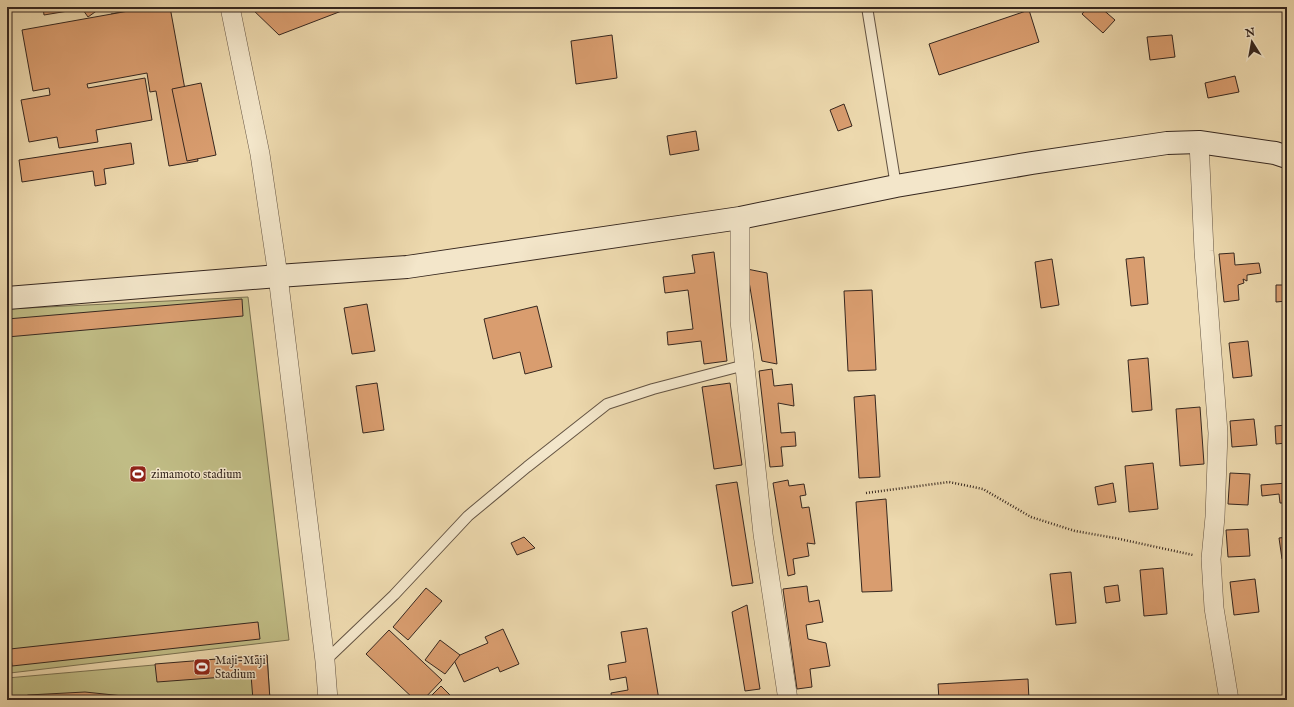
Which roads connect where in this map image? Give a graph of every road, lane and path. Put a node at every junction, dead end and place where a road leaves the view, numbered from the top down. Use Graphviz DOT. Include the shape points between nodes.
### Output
graph roads {
  1 [pos="230,7"];
  2 [pos="866,7"];
  3 [pos="1198,142"];
  4 [pos="1287,157"];
  5 [pos="896,186"];
  6 [pos="740,218"];
  7 [pos="278,276"];
  8 [pos="7,298"];
  9 [pos="745,365"];
  10 [pos="866,492"];
  11 [pos="1211,560"];
  12 [pos="325,661"];
  13 [pos="328,700"];
  14 [pos="788,700"];
  15 [pos="1229,700"];
  1 -- 7 [label="street" via="260,154"];
  2 -- 5 [label="lane"];
  3 -- 4 [label="street"];
  3 -- 5 [label="street" via="1106,151"];
  3 -- 11 [label="street" via="1218,433"];
  5 -- 6 [label="street"];
  6 -- 7 [label="street" via="407,267"];
  6 -- 9 [label="street" via="740,321"];
  7 -- 8 [label="street"];
  7 -- 12 [label="street"];
  9 -- 12 [label="lane" via="607,404 468,516 394,595"];
  9 -- 14 [label="street" via="763,534"];
  10 -- 11 [label="path" via="949,482 983,489 1031,517 1075,531"];
  11 -- 15 [label="street" via="1214,608"];
  12 -- 13 [label="street"];
}
